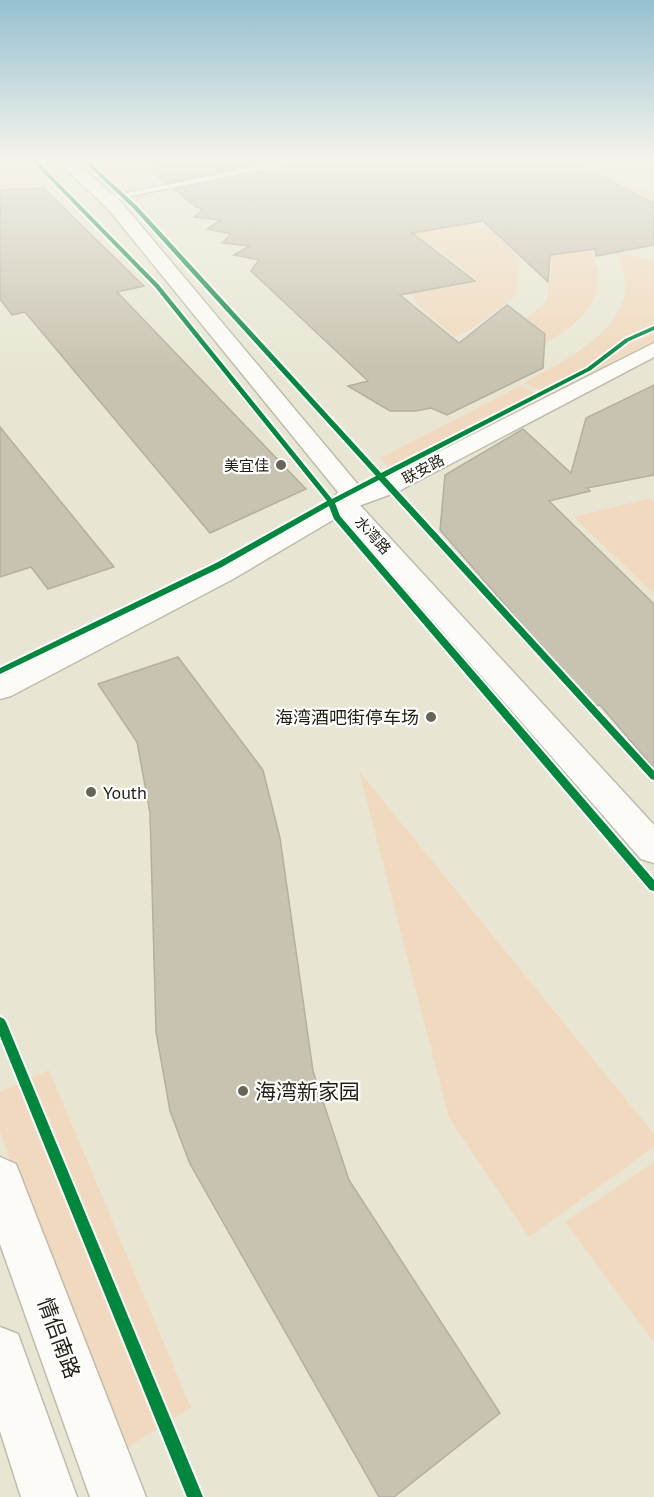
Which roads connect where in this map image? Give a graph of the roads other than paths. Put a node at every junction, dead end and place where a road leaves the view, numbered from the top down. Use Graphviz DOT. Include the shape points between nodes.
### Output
graph roads {
  1 [pos="133,230"];
  2 [pos="654,349"];
  3 [pos="344,502"];
  4 [pos="0,689"];
  5 [pos="654,849"];
  6 [pos="0,1180"];
  7 [pos="0,1352"];
  8 [pos="49,1497"];
  9 [pos="118,1497"];
  1 -- 3 [label="main road, 水湾路" via="351,492"];
  2 -- 3 [label="main road, 联安路" via="388,487"];
  3 -- 4 [label="main road, 联安路" via="223,573"];
  3 -- 5 [label="main road, 水湾路"];
  6 -- 9 [label="main road, 情侣南路"];
  7 -- 8 [label="main road"];
}
